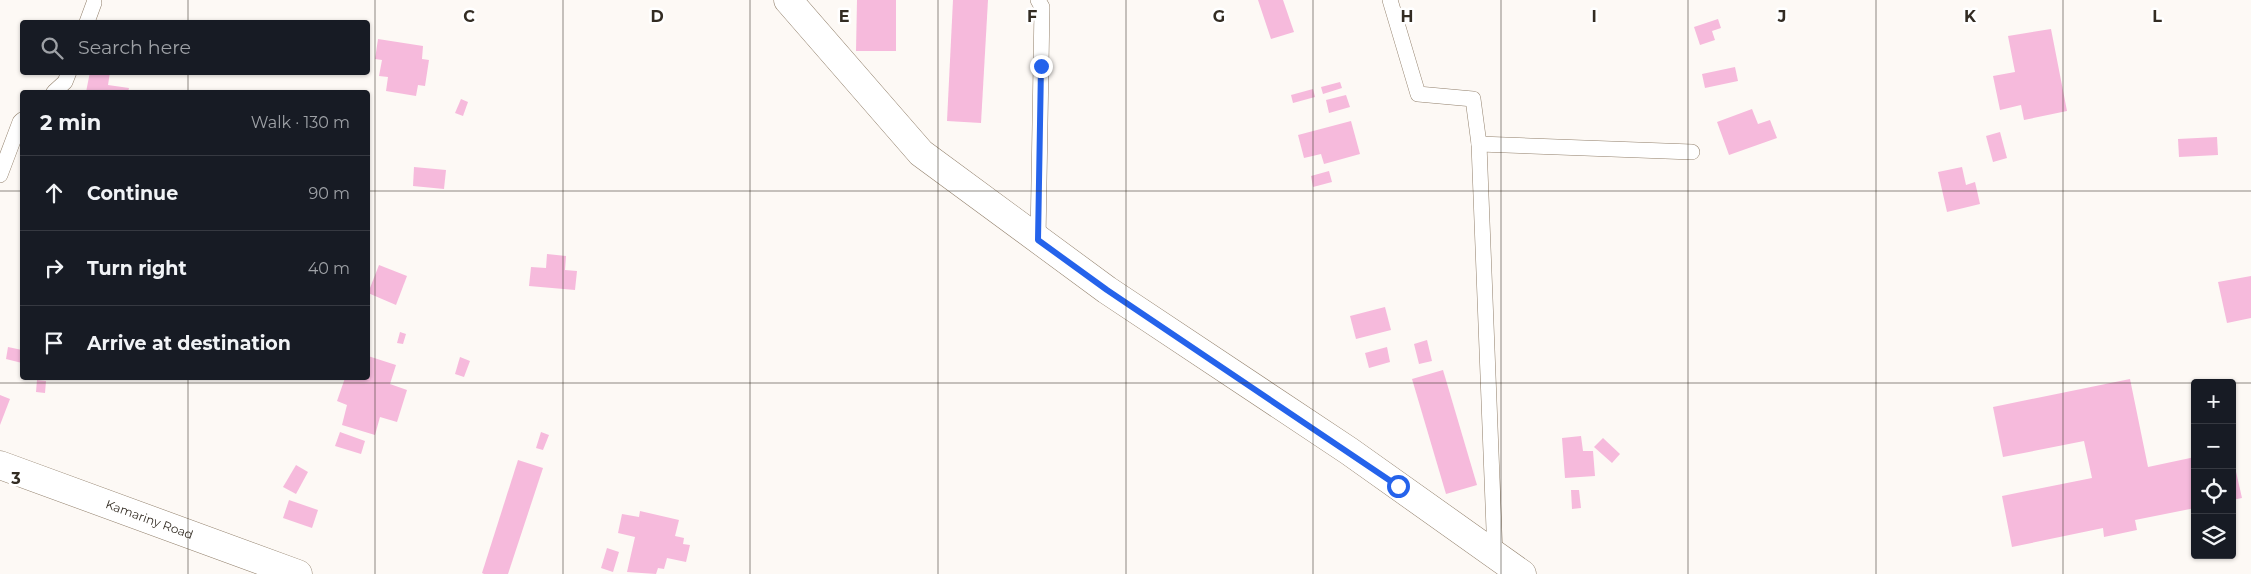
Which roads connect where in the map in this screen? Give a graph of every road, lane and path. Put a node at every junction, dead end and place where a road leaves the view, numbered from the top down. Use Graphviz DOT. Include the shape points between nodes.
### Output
graph roads {
  1 [pos="788,0"];
  2 [pos="1038,0"];
  3 [pos="1390,0"];
  4 [pos="94,3"];
  5 [pos="88,20"];
  6 [pos="68,75"];
  7 [pos="56,90"];
  8 [pos="20,122"];
  9 [pos="1478,144"];
  10 [pos="1692,152"];
  11 [pos="0,175"];
  12 [pos="1038,240"];
  13 [pos="0,465"];
  14 [pos="1495,555"];
  15 [pos="298,574"];
  16 [pos="1522,574"];
  1 -- 12 [label="street" via="920,153"];
  2 -- 12 [label="lane" via="1042,7"];
  3 -- 9 [label="lane" via="1418,94 1473,99"];
  4 -- 5 [label="lane"];
  6 -- 7 [label="lane"];
  8 -- 11 [label="lane"];
  9 -- 10 [label="lane"];
  9 -- 14 [label="lane"];
  12 -- 14 [label="street" via="1107,290 1349,451"];
  13 -- 15 [label="street, Kamariny Road"];
  14 -- 16 [label="street"];
}
